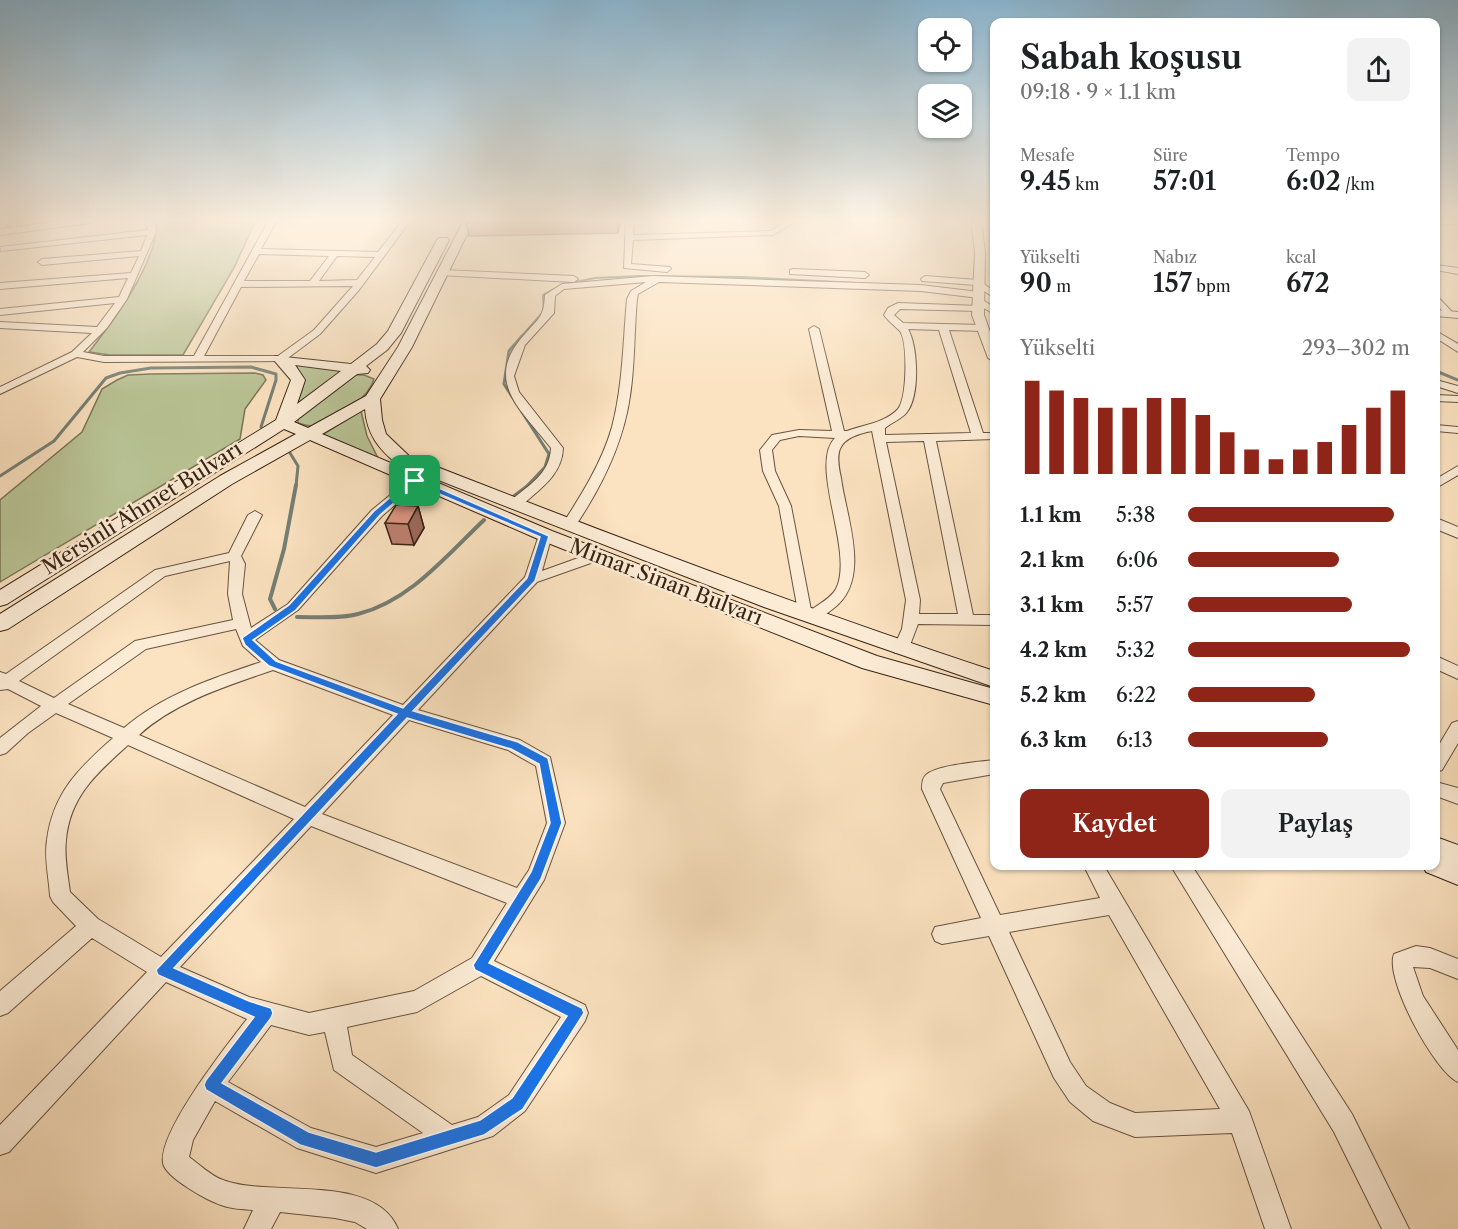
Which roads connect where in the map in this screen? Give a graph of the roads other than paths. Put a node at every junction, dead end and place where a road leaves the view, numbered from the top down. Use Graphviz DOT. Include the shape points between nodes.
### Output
graph roads {
  1 [pos="27,277"];
  2 [pos="96,277"];
  3 [pos="132,277"];
  4 [pos="242,277"];
  5 [pos="317,277"];
  6 [pos="365,277"];
  7 [pos="424,277"];
  8 [pos="440,277"];
  9 [pos="533,277"];
  10 [pos="586,277"];
  11 [pos="876,277"];
  12 [pos="978,277"];
  13 [pos="659,279"];
  14 [pos="978,283"];
  15 [pos="20,284"];
  16 [pos="238,284"];
  17 [pos="312,284"];
  18 [pos="360,284"];
  19 [pos="990,284"];
  20 [pos="0,286"];
  21 [pos="990,292"];
  22 [pos="122,299"];
  23 [pos="979,301"];
  24 [pos="1440,302"];
  25 [pos="990,308"];
  26 [pos="0,312"];
  27 [pos="1454,314"];
  28 [pos="0,325"];
  29 [pos="898,326"];
  30 [pos="944,327"];
  31 [pos="983,328"];
  32 [pos="814,329"];
  33 [pos="99,330"];
  34 [pos="1440,337"];
  35 [pos="990,347"];
  36 [pos="1456,347"];
  37 [pos="76,354"];
  38 [pos="197,359"];
  39 [pos="280,359"];
  40 [pos="355,369"];
  41 [pos="389,373"];
  42 [pos="1440,384"];
  43 [pos="1458,390"];
  44 [pos="0,391"];
  45 [pos="1440,398"];
  46 [pos="372,399"];
  47 [pos="1458,399"];
  48 [pos="283,423"];
  49 [pos="1440,428"];
  50 [pos="1458,430"];
  51 [pos="880,432"];
  52 [pos="310,434"];
  53 [pos="845,434"];
  54 [pos="978,436"];
  55 [pos="990,436"];
  56 [pos="929,437"];
  57 [pos="1458,470"];
  58 [pos="1440,479"];
  59 [pos="415,481"];
  60 [pos="515,504"];
  61 [pos="255,515"];
  62 [pos="569,525"];
  63 [pos="1440,525"];
  64 [pos="1458,533"];
  65 [pos="544,536"];
  66 [pos="600,555"];
  67 [pos="234,556"];
  68 [pos="532,579"];
  69 [pos="0,599"];
  70 [pos="808,614"];
  71 [pos="911,619"];
  72 [pos="967,620"];
  73 [pos="990,621"];
  74 [pos="0,624"];
  75 [pos="244,630"];
  76 [pos="901,649"];
  77 [pos="273,664"];
  78 [pos="1440,664"];
  79 [pos="1458,673"];
  80 [pos="990,678"];
  81 [pos="2,682"];
  82 [pos="990,696"];
  83 [pos="54,705"];
  84 [pos="405,713"];
  85 [pos="1458,728"];
  86 [pos="127,737"];
  87 [pos="1453,747"];
  88 [pos="0,748"];
  89 [pos="1440,761"];
  90 [pos="990,768"];
  91 [pos="1440,790"];
  92 [pos="1458,796"];
  93 [pos="307,816"];
  94 [pos="1440,850"];
  95 [pos="1458,857"];
  96 [pos="1440,866"];
  97 [pos="1096,870"];
  98 [pos="1183,870"];
  99 [pos="1458,873"];
  100 [pos="521,899"];
  101 [pos="1114,905"];
  102 [pos="91,926"];
  103 [pos="995,926"];
  104 [pos="942,934"];
  105 [pos="480,965"];
  106 [pos="1458,969"];
  107 [pos="163,970"];
  108 [pos="0,1005"];
  109 [pos="266,1013"];
  110 [pos="334,1020"];
  111 [pos="1458,1070"];
  112 [pos="211,1085"];
  113 [pos="1240,1120"];
  114 [pos="450,1138"];
  115 [pos="0,1143"];
  116 [pos="273,1199"];
  117 [pos="257,1229"];
  118 [pos="385,1229"];
  119 [pos="1278,1229"];
  120 [pos="1396,1229"];
  1 -- 15 [label="street"];
  2 -- 15 [label="street"];
  3 -- 22 [label="street"];
  4 -- 16 [label="street"];
  5 -- 17 [label="street"];
  6 -- 18 [label="street"];
  7 -- 40 [label="main road" via="394,333"];
  8 -- 41 [label="main road"];
  9 -- 10 [label="street"];
  11 -- 14 [label="street"];
  12 -- 14 [label="street"];
  13 -- 23 [label="street" via="921,288"];
  13 -- 60 [label="street" via="578,284 562,287 550,295 549,313 514,355 509,376 514,392 556,448 556,463"];
  13 -- 62 [label="street" via="634,293 621,414 599,477"];
  14 -- 19 [label="street"];
  14 -- 21 [label="street"];
  14 -- 23 [label="street"];
  15 -- 20 [label="street"];
  16 -- 17 [label="street"];
  16 -- 38 [label="street"];
  17 -- 18 [label="street"];
  18 -- 39 [label="street" via="317,332"];
  22 -- 26 [label="street"];
  22 -- 33 [label="street"];
  23 -- 25 [label="street"];
  23 -- 29 [label="street" via="898,306 889,315"];
  23 -- 31 [label="street" via="978,315"];
  24 -- 27 [label="street"];
  28 -- 33 [label="street"];
  29 -- 30 [label="street"];
  29 -- 51 [label="street" via="908,340 910,400"];
  30 -- 31 [label="street"];
  30 -- 54 [label="street"];
  31 -- 35 [label="street"];
  32 -- 53 [label="street"];
  33 -- 37 [label="street"];
  34 -- 36 [label="street"];
  37 -- 38 [label="street" via="104,359"];
  37 -- 44 [label="street"];
  38 -- 39 [label="street"];
  39 -- 40 [label="main road"];
  39 -- 48 [label="main road" via="298,380"];
  40 -- 41 [label="main road"];
  40 -- 48 [label="main road"];
  41 -- 46 [label="main road"];
  42 -- 43 [label="street"];
  45 -- 47 [label="street"];
  46 -- 52 [label="main road"];
  46 -- 60 [label="main road, Mimar Sinan Bulvarı" via="373,420 381,443 403,460"];
  48 -- 52 [label="main road, Mimar Sinan Bulvarı"];
  48 -- 69 [label="main road, Mersinli Ahmet Bulvarı"];
  49 -- 50 [label="street"];
  51 -- 53 [label="street"];
  51 -- 56 [label="street"];
  51 -- 71 [label="street" via="913,600"];
  52 -- 59 [label="main road, Mimar Sinan Bulvarı"];
  52 -- 74 [label="main road, Mersinli Ahmet Bulvarı" via="226,480"];
  53 -- 70 [label="street" via="832,450 843,520 844,587 836,599"];
  53 -- 70 [label="street" via="776,437 766,450 769,471 785,506"];
  54 -- 55 [label="street"];
  54 -- 56 [label="street"];
  56 -- 72 [label="street"];
  57 -- 58 [label="street"];
  59 -- 65 [label="main road, Mimar Sinan Bulvarı"];
  59 -- 75 [label="street" via="377,513 293,607"];
  60 -- 62 [label="main road, Mimar Sinan Bulvarı"];
  61 -- 67 [label="street"];
  62 -- 70 [label="main road, Mimar Sinan Bulvarı"];
  63 -- 64 [label="street"];
  65 -- 66 [label="main road, Mimar Sinan Bulvarı"];
  65 -- 68 [label="street"];
  66 -- 68 [label="street"];
  66 -- 82 [label="main road, Mimar Sinan Bulvarı" via="870,662"];
  67 -- 75 [label="street" via="238,564 235,594"];
  67 -- 81 [label="street" via="160,573"];
  68 -- 84 [label="street"];
  70 -- 76 [label="main road, Mimar Sinan Bulvarı"];
  71 -- 72 [label="street"];
  71 -- 76 [label="street"];
  72 -- 73 [label="street"];
  75 -- 77 [label="street" via="248,642"];
  75 -- 83 [label="street" via="165,638 141,645"];
  76 -- 80 [label="main road, Mimar Sinan Bulvarı"];
  77 -- 84 [label="street"];
  77 -- 86 [label="street" via="214,684 147,718"];
  78 -- 79 [label="street"];
  81 -- 83 [label="street"];
  83 -- 86 [label="street"];
  83 -- 88 [label="street"];
  84 -- 93 [label="street"];
  84 -- 100 [label="street" via="514,746 544,762 556,823 537,874"];
  85 -- 87 [label="street"];
  86 -- 93 [label="street"];
  86 -- 102 [label="street" via="96,764 68,797 56,841 60,896"];
  87 -- 89 [label="street"];
  90 -- 103 [label="street" via="940,776 932,780 931,789"];
  91 -- 92 [label="street"];
  93 -- 100 [label="street"];
  93 -- 107 [label="street"];
  94 -- 95 [label="main road"];
  96 -- 99 [label="main road"];
  97 -- 101 [label="street"];
  98 -- 120 [label="street" via="1343,1123"];
  100 -- 105 [label="street"];
  101 -- 103 [label="street"];
  101 -- 113 [label="street"];
  102 -- 107 [label="street"];
  102 -- 108 [label="street"];
  103 -- 104 [label="street"];
  103 -- 113 [label="street" via="1062,1070 1078,1094 1102,1113 1135,1125"];
  105 -- 110 [label="street" via="417,1001"];
  105 -- 114 [label="street" via="577,1013 518,1103 484,1127"];
  106 -- 111 [label="street" via="1426,957 1410,956 1402,961 1402,974 1413,999"];
  107 -- 109 [label="street"];
  107 -- 115 [label="street"];
  109 -- 110 [label="street" via="309,1024"];
  109 -- 112 [label="street"];
  110 -- 114 [label="street" via="342,1062"];
  112 -- 114 [label="street" via="306,1139 376,1160"];
  112 -- 116 [label="street" via="182,1136 175,1162 221,1192"];
  113 -- 119 [label="street"];
  116 -- 117 [label="street"];
  116 -- 118 [label="street" via="343,1205 381,1221"];
}
